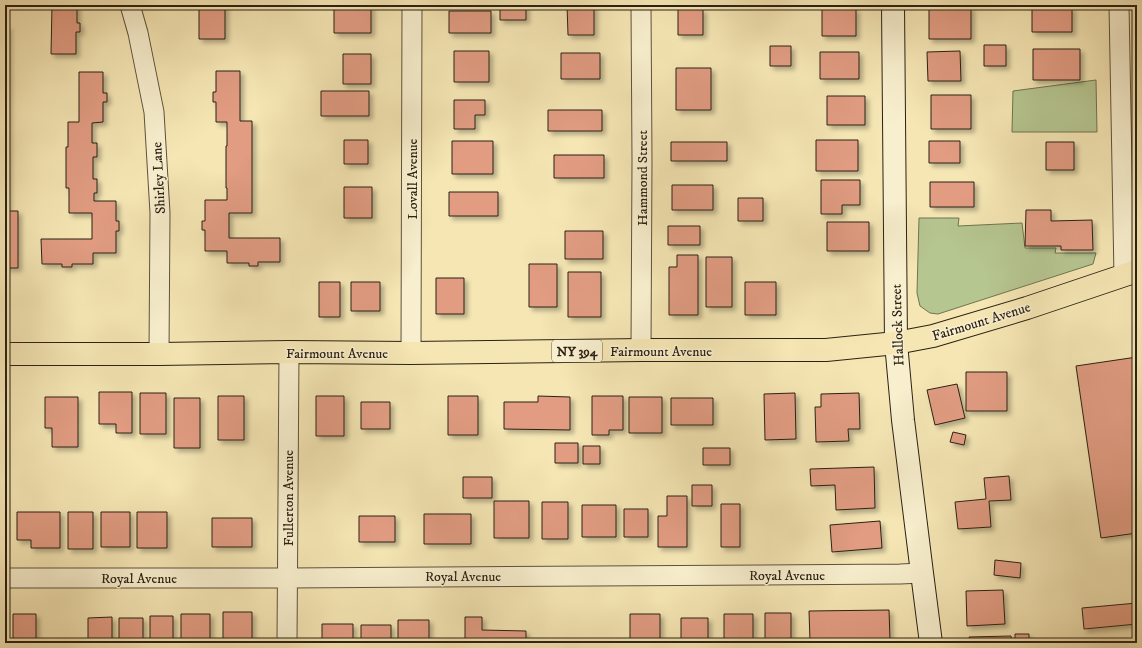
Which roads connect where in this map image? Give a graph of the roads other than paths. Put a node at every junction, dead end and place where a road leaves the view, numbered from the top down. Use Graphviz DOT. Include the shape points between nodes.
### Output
graph roads {
  1 [pos="130,5"];
  2 [pos="412,5"];
  3 [pos="641,5"];
  4 [pos="893,5"];
  5 [pos="1119,5"];
  6 [pos="1130,274"];
  7 [pos="896,343"];
  8 [pos="641,350"];
  9 [pos="289,352"];
  10 [pos="411,353"];
  11 [pos="5,354"];
  12 [pos="159,354"];
  13 [pos="922,573"];
  14 [pos="5,578"];
  15 [pos="288,578"];
  16 [pos="287,643"];
  17 [pos="932,643"];
  1 -- 12 [label="street, Shirley Lane" via="154,112 160,213"];
  2 -- 10 [label="street, Lovall Avenue"];
  3 -- 8 [label="street, Hammond Street"];
  4 -- 7 [label="street, Hallock Street"];
  5 -- 6 [label="street"];
  6 -- 7 [label="main road, Fairmount Avenue / NY 394" via="933,336"];
  7 -- 8 [label="main road, Fairmount Avenue / NY 394" via="826,350"];
  7 -- 13 [label="street, Hallock Street"];
  8 -- 10 [label="main road, Fairmount Avenue / NY 394"];
  9 -- 10 [label="main road, Fairmount Avenue / NY 394"];
  9 -- 12 [label="main road, Fairmount Avenue / NY 394"];
  9 -- 15 [label="street, Fullerton Avenue"];
  11 -- 12 [label="main road, Fairmount Avenue / NY 394"];
  13 -- 15 [label="street, Royal Avenue"];
  13 -- 17 [label="street, Hallock Street"];
  14 -- 15 [label="street, Royal Avenue"];
  15 -- 16 [label="street, Fullerton Avenue"];
}
